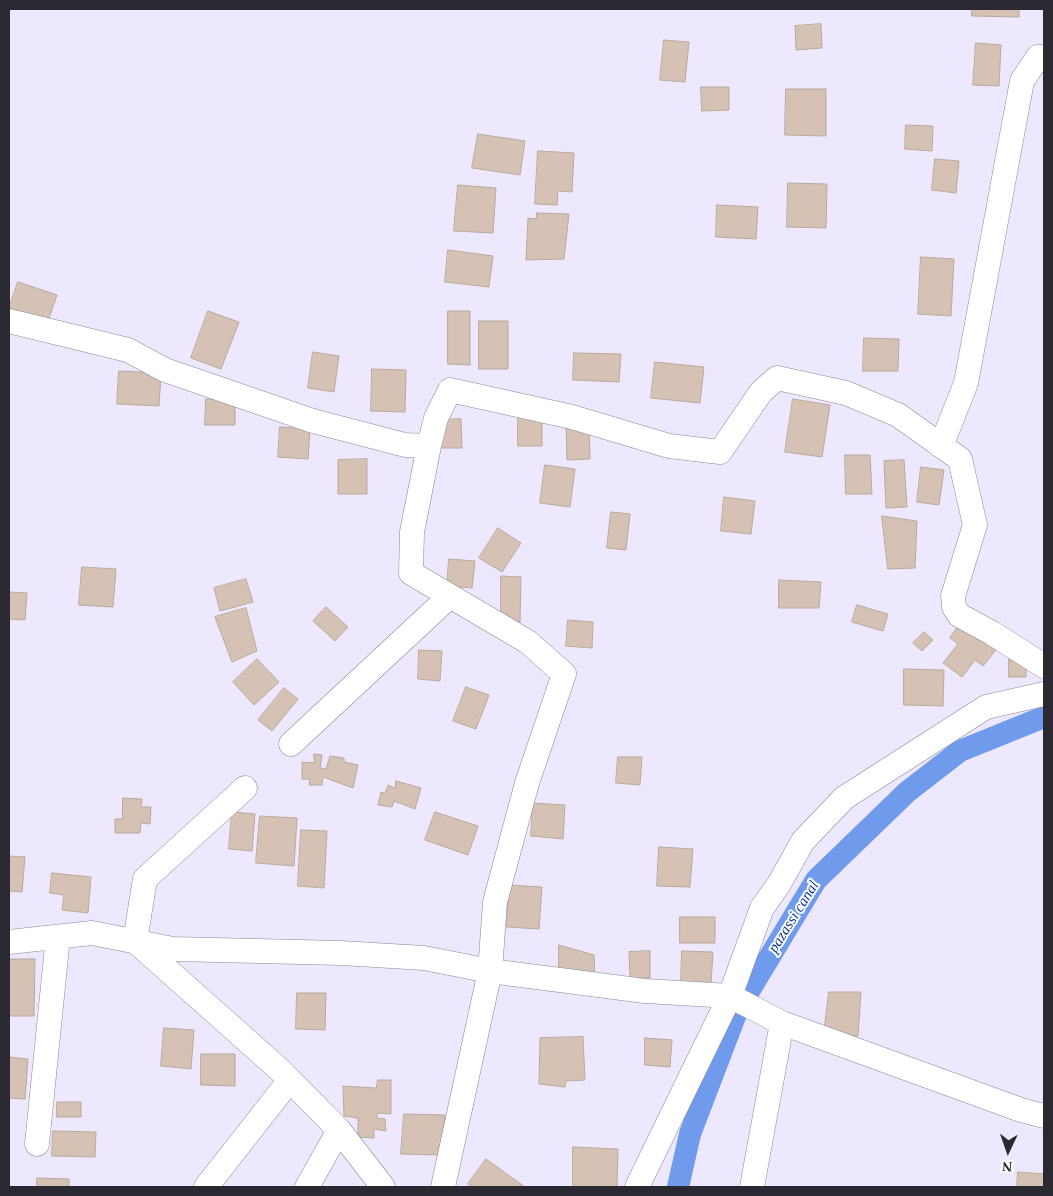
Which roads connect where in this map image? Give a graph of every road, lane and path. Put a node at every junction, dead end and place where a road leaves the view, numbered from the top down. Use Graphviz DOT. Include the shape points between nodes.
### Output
graph roads {
  1 [pos="1044,57"];
  2 [pos="9,320"];
  3 [pos="429,446"];
  4 [pos="941,446"];
  5 [pos="450,596"];
  6 [pos="1044,666"];
  7 [pos="1044,694"];
  8 [pos="291,744"];
  9 [pos="245,788"];
  10 [pos="58,937"];
  11 [pos="135,941"];
  12 [pos="9,942"];
  13 [pos="490,971"];
  14 [pos="731,997"];
  15 [pos="782,1023"];
  16 [pos="290,1080"];
  17 [pos="1044,1116"];
  18 [pos="339,1130"];
  19 [pos="37,1144"];
  20 [pos="206,1187"];
  21 [pos="307,1187"];
  22 [pos="383,1187"];
  23 [pos="443,1187"];
  24 [pos="637,1187"];
  25 [pos="752,1187"];
  1 -- 4 [label="street" via="1038,57 1022,81 966,383"];
  2 -- 3 [label="street" via="128,350 165,370 313,421 405,445"];
  3 -- 4 [label="street" via="436,418 450,390 572,417 669,446 720,452 761,392 777,378 846,393 898,415"];
  3 -- 5 [label="street" via="412,532 411,573"];
  4 -- 6 [label="street" via="960,459 974,525 953,596 954,607 959,615"];
  5 -- 8 [label="street"];
  5 -- 13 [label="street" via="528,642 564,674 527,783 495,902"];
  7 -- 14 [label="street" via="986,707 844,798 803,841 762,908"];
  9 -- 11 [label="street" via="145,879"];
  10 -- 11 [label="street" via="92,933"];
  10 -- 12 [label="street"];
  10 -- 19 [label="street"];
  11 -- 13 [label="street" via="173,949 424,958"];
  11 -- 16 [label="street"];
  13 -- 14 [label="street" via="645,991"];
  13 -- 23 [label="street"];
  14 -- 15 [label="street"];
  14 -- 24 [label="street"];
  15 -- 17 [label="street"];
  15 -- 25 [label="street"];
  16 -- 18 [label="street"];
  16 -- 20 [label="street"];
  18 -- 21 [label="street"];
  18 -- 22 [label="street"];
}
